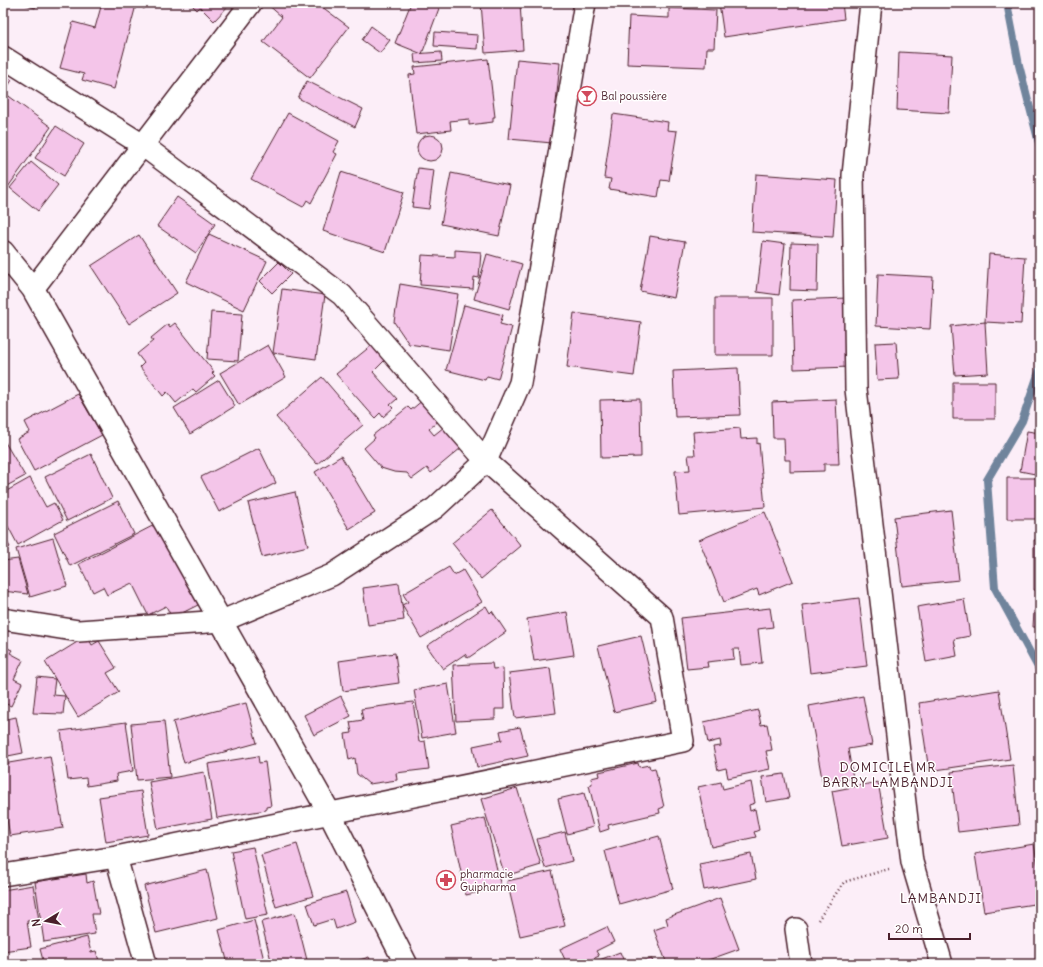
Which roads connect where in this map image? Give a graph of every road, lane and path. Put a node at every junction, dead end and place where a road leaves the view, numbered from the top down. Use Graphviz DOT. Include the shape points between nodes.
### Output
graph roads {
  1 [pos="250,3"];
  2 [pos="585,3"];
  3 [pos="871,3"];
  4 [pos="3,58"];
  5 [pos="141,144"];
  6 [pos="3,252"];
  7 [pos="33,289"];
  8 [pos="486,461"];
  9 [pos="3,619"];
  10 [pos="222,621"];
  11 [pos="330,814"];
  12 [pos="116,857"];
  13 [pos="912,862"];
  14 [pos="3,875"];
  15 [pos="796,929"];
  16 [pos="146,964"];
  17 [pos="406,964"];
  18 [pos="801,964"];
  19 [pos="942,964"];
  1 -- 5 [label="street"];
  2 -- 8 [label="street" via="520,383"];
  3 -- 13 [label="street" via="853,175 856,389"];
  4 -- 5 [label="street"];
  5 -- 7 [label="street"];
  5 -- 8 [label="street" via="342,295"];
  6 -- 7 [label="street"];
  7 -- 10 [label="street"];
  8 -- 10 [label="street" via="435,508 332,575"];
  8 -- 11 [label="street" via="662,617 684,742"];
  9 -- 10 [label="street" via="79,631"];
  10 -- 11 [label="street"];
  11 -- 12 [label="street"];
  11 -- 17 [label="street"];
  12 -- 14 [label="street"];
  12 -- 16 [label="street"];
  13 -- 15 [label="path" via="844,882 820,919"];
  13 -- 19 [label="street"];
  15 -- 18 [label="street"];
}
